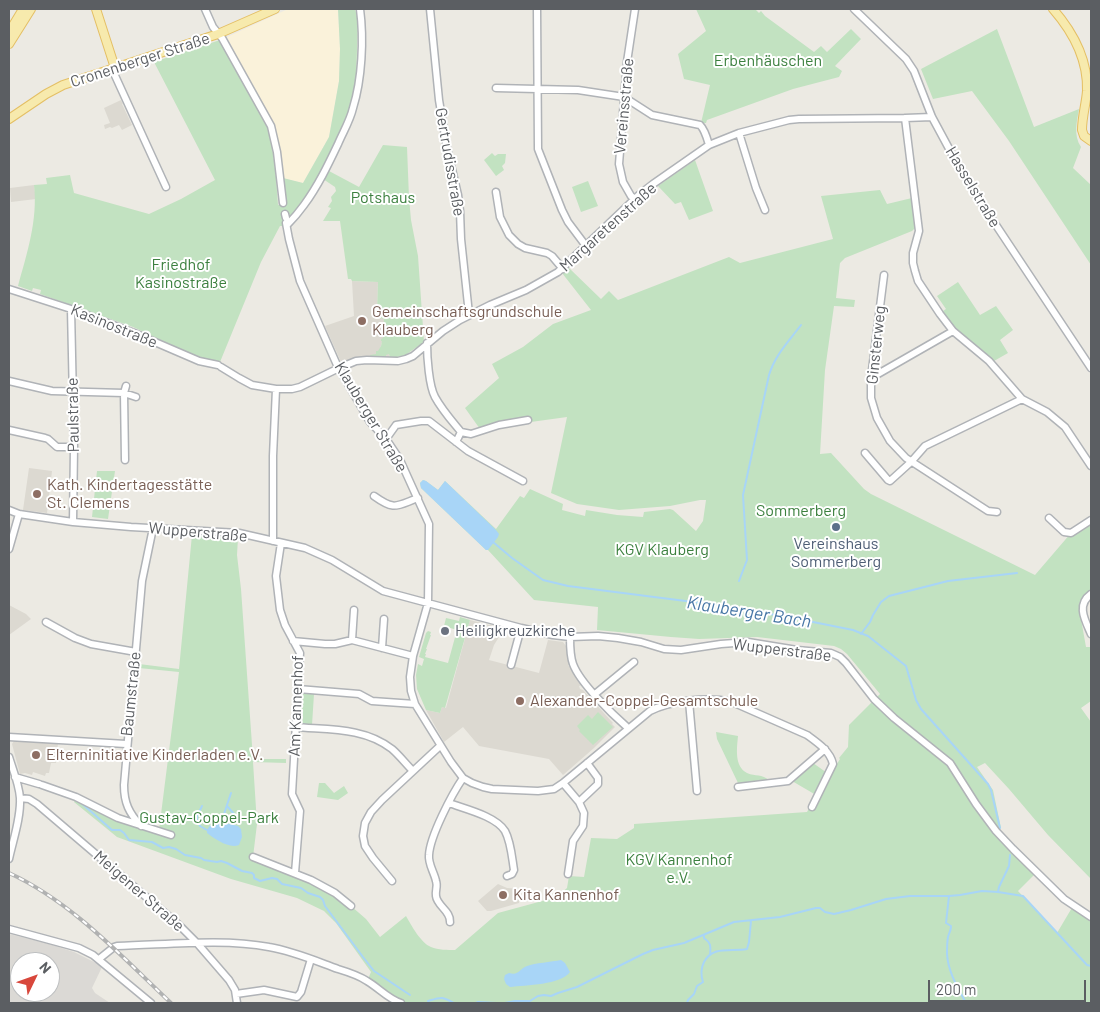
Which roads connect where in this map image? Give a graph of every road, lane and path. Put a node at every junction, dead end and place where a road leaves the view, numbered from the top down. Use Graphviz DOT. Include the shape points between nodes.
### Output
graph roads {
  1 [pos="23,9"];
  2 [pos="31,9"];
  3 [pos="96,9"];
  4 [pos="205,9"];
  5 [pos="275,9"];
  6 [pos="360,9"];
  7 [pos="430,9"];
  8 [pos="537,9"];
  9 [pos="635,9"];
  10 [pos="854,9"];
  11 [pos="1053,9"];
  12 [pos="9,32"];
  13 [pos="218,34"];
  14 [pos="9,44"];
  15 [pos="113,69"];
  16 [pos="496,88"];
  17 [pos="538,90"];
  18 [pos="624,97"];
  19 [pos="932,117"];
  20 [pos="905,118"];
  21 [pos="9,119"];
  22 [pos="739,134"];
  23 [pos="1091,141"];
  24 [pos="709,145"];
  25 [pos="166,187"];
  26 [pos="496,192"];
  27 [pos="635,199"];
  28 [pos="284,203"];
  29 [pos="765,210"];
  30 [pos="586,246"];
  31 [pos="561,270"];
  32 [pos="884,275"];
  33 [pos="9,289"];
  34 [pos="71,309"];
  35 [pos="469,314"];
  36 [pos="953,331"];
  37 [pos="428,344"];
  38 [pos="339,368"];
  39 [pos="1091,368"];
  40 [pos="871,378"];
  41 [pos="9,381"];
  42 [pos="125,389"];
  43 [pos="276,389"];
  44 [pos="72,392"];
  45 [pos="136,397"];
  46 [pos="1022,399"];
  47 [pos="528,420"];
  48 [pos="9,430"];
  49 [pos="461,432"];
  50 [pos="386,439"];
  51 [pos="456,442"];
  52 [pos="74,447"];
  53 [pos="865,453"];
  54 [pos="125,460"];
  55 [pos="911,462"];
  56 [pos="1091,466"];
  57 [pos="523,481"];
  58 [pos="374,496"];
  59 [pos="418,498"];
  60 [pos="9,510"];
  61 [pos="997,512"];
  62 [pos="19,514"];
  63 [pos="1049,518"];
  64 [pos="1091,520"];
  65 [pos="72,522"];
  66 [pos="153,528"];
  67 [pos="273,541"];
  68 [pos="282,543"];
  69 [pos="9,549"];
  70 [pos="1091,594"];
  71 [pos="428,603"];
  72 [pos="354,610"];
  73 [pos="384,619"];
  74 [pos="46,622"];
  75 [pos="521,628"];
  76 [pos="1091,634"];
  77 [pos="570,637"];
  78 [pos="293,640"];
  79 [pos="352,640"];
  80 [pos="382,648"];
  81 [pos="136,652"];
  82 [pos="413,656"];
  83 [pos="634,662"];
  84 [pos="511,666"];
  85 [pos="298,689"];
  86 [pos="595,694"];
  87 [pos="689,702"];
  88 [pos="415,704"];
  89 [pos="295,728"];
  90 [pos="628,728"];
  91 [pos="9,736"];
  92 [pos="126,744"];
  93 [pos="440,746"];
  94 [pos="824,749"];
  95 [pos="9,756"];
  96 [pos="587,763"];
  97 [pos="413,772"];
  98 [pos="15,777"];
  99 [pos="463,778"];
  100 [pos="563,783"];
  101 [pos="738,787"];
  102 [pos="697,791"];
  103 [pos="20,798"];
  104 [pos="579,802"];
  105 [pos="449,803"];
  106 [pos="812,808"];
  107 [pos="128,809"];
  108 [pos="118,818"];
  109 [pos="141,826"];
  110 [pos="171,835"];
  111 [pos="253,857"];
  112 [pos="9,859"];
  113 [pos="294,873"];
  114 [pos="568,874"];
  115 [pos="507,876"];
  116 [pos="392,881"];
  117 [pos="351,906"];
  118 [pos="1091,917"];
  119 [pos="450,922"];
  120 [pos="9,929"];
  121 [pos="197,943"];
  122 [pos="99,959"];
  123 [pos="311,959"];
  124 [pos="236,994"];
  125 [pos="151,1003"];
  126 [pos="237,1003"];
  127 [pos="402,1003"];
  1 -- 12 [label="main road"];
  2 -- 14 [label="main road"];
  3 -- 15 [label="main road"];
  4 -- 13 [label="street"];
  5 -- 13 [label="main road, Cronenberger Straße"];
  6 -- 38 [label="street, Klauberger Straße" via="359,79 347,126 304,206 286,220 300,281"];
  7 -- 35 [label="street, Gertrudisstraße" via="440,100 458,195"];
  8 -- 17 [label="street"];
  9 -- 18 [label="street, Vereinsstraße"];
  10 -- 19 [label="street, Hasselstraße" via="909,64"];
  11 -- 23 [label="main road" via="1073,35 1081,52 1087,88 1082,130"];
  13 -- 15 [label="main road, Cronenberger Straße"];
  13 -- 28 [label="street" via="271,126"];
  15 -- 21 [label="main road, Cronenberger Straße" via="54,89"];
  15 -- 25 [label="street"];
  16 -- 17 [label="street"];
  17 -- 18 [label="street" via="578,90"];
  17 -- 30 [label="street" via="538,149 562,210"];
  18 -- 24 [label="street" via="652,116 700,125"];
  18 -- 27 [label="street, Vereinsstraße" via="619,164 623,182"];
  19 -- 20 [label="street, Margaretenstraße"];
  19 -- 39 [label="street, Hasselstraße" via="976,195"];
  20 -- 22 [label="street, Margaretenstraße" via="799,119"];
  20 -- 36 [label="street" via="919,231 913,262 918,281"];
  22 -- 24 [label="street, Margaretenstraße"];
  22 -- 29 [label="street"];
  24 -- 27 [label="street, Margaretenstraße"];
  26 -- 31 [label="street" via="500,217 509,235 526,248 552,256"];
  27 -- 30 [label="street, Margaretenstraße"];
  30 -- 31 [label="street, Margaretenstraße"];
  31 -- 35 [label="street, Margaretenstraße" via="526,290"];
  32 -- 40 [label="street, Ginsterweg"];
  33 -- 34 [label="street, Kasinostraße"];
  34 -- 43 [label="street, Kasinostraße" via="199,362 220,366 252,386"];
  34 -- 44 [label="street, Paulstraße"];
  35 -- 37 [label="street, Margaretenstraße"];
  36 -- 40 [label="street"];
  36 -- 46 [label="street" via="989,361"];
  37 -- 38 [label="street, Margaretenstraße" via="406,359 356,361"];
  37 -- 49 [label="street" via="428,367 434,396"];
  38 -- 43 [label="street, Kasinostraße" via="295,389"];
  38 -- 50 [label="street, Klauberger Straße" via="370,422"];
  40 -- 55 [label="street, Ginsterweg" via="872,403 880,424 895,447"];
  41 -- 44 [label="street" via="52,392"];
  42 -- 44 [label="street"];
  42 -- 45 [label="street"];
  42 -- 54 [label="street"];
  43 -- 67 [label="street"];
  44 -- 52 [label="street, Paulstraße"];
  46 -- 55 [label="street" via="925,446"];
  46 -- 56 [label="street" via="1047,412 1065,427"];
  47 -- 49 [label="street" via="471,434"];
  48 -- 52 [label="street" via="48,439 57,448"];
  49 -- 51 [label="street"];
  50 -- 51 [label="street" via="396,425 426,421"];
  50 -- 59 [label="street, Klauberger Straße"];
  51 -- 57 [label="street" via="468,452"];
  52 -- 65 [label="street, Paulstraße"];
  53 -- 55 [label="street" via="890,481"];
  55 -- 61 [label="street, Ginsterweg" via="988,511"];
  58 -- 59 [label="street" via="391,507"];
  59 -- 71 [label="street, Klauberger Straße" via="429,524"];
  60 -- 62 [label="street, Wupperstraße"];
  62 -- 65 [label="street, Wupperstraße"];
  62 -- 69 [label="street"];
  63 -- 64 [label="street" via="1064,532 1071,533"];
  65 -- 66 [label="street, Wupperstraße"];
  66 -- 67 [label="street, Wupperstraße" via="231,532"];
  66 -- 81 [label="street, Baumstraße" via="142,581"];
  67 -- 68 [label="street, Wupperstraße"];
  68 -- 71 [label="street, Wupperstraße" via="305,548 332,560 383,591"];
  68 -- 78 [label="street, Am Kannenhof" via="276,576 277,591 280,610"];
  70 -- 76 [label="street" via="1082,607"];
  71 -- 75 [label="street, Wupperstraße"];
  71 -- 82 [label="street, Klauberger Straße"];
  72 -- 79 [label="street"];
  73 -- 80 [label="street"];
  74 -- 81 [label="street" via="91,644"];
  75 -- 77 [label="street, Wupperstraße"];
  75 -- 84 [label="street"];
  77 -- 86 [label="street" via="574,666"];
  77 -- 118 [label="street, Wupperstraße" via="618,638 681,650 748,642 840,657 874,700 950,763 976,804 1013,850 1064,899"];
  78 -- 79 [label="street" via="325,644"];
  78 -- 85 [label="street, Am Kannenhof" via="300,653"];
  79 -- 80 [label="street"];
  80 -- 82 [label="street"];
  81 -- 92 [label="street, Baumstraße"];
  82 -- 88 [label="street, Klauberger Straße" via="410,677"];
  83 -- 86 [label="street"];
  85 -- 88 [label="street" via="359,694 372,701"];
  85 -- 89 [label="street, Am Kannenhof"];
  86 -- 90 [label="street"];
  87 -- 90 [label="street" via="654,709"];
  87 -- 94 [label="street" via="732,702 807,736"];
  87 -- 102 [label="street"];
  88 -- 93 [label="street, Klauberger Straße"];
  89 -- 97 [label="street" via="341,730 366,735 392,749"];
  89 -- 113 [label="street, Am Kannenhof" via="292,794 300,811"];
  90 -- 96 [label="street"];
  91 -- 92 [label="street, Baumstraße"];
  92 -- 107 [label="street" via="124,793"];
  93 -- 97 [label="street"];
  93 -- 99 [label="street, Klauberger Straße"];
  94 -- 101 [label="street" via="788,781"];
  94 -- 106 [label="street" via="833,764"];
  95 -- 98 [label="street"];
  96 -- 100 [label="street"];
  96 -- 104 [label="street" via="598,778 598,784"];
  97 -- 116 [label="street" via="372,811 364,826 365,846"];
  98 -- 103 [label="street"];
  98 -- 108 [label="street" via="76,797"];
  99 -- 100 [label="street" via="482,788 502,790 542,791"];
  99 -- 105 [label="street"];
  100 -- 104 [label="street"];
  103 -- 112 [label="street"];
  103 -- 121 [label="street, Meigener Straße" via="37,804 171,917"];
  104 -- 114 [label="street" via="584,810 584,822 573,840"];
  105 -- 115 [label="street" via="502,827 514,870"];
  105 -- 119 [label="street" via="432,839 429,855 437,881 437,900"];
  107 -- 108 [label="street"];
  107 -- 109 [label="street"];
  108 -- 109 [label="street"];
  109 -- 110 [label="street"];
  111 -- 113 [label="street"];
  113 -- 117 [label="street" via="322,885"];
  120 -- 122 [label="street" via="79,948"];
  121 -- 122 [label="street" via="117,946"];
  121 -- 123 [label="street" via="263,946"];
  121 -- 124 [label="street, Meigener Straße" via="229,980"];
  122 -- 125 [label="street"];
  123 -- 124 [label="street" via="301,992 296,997 264,990"];
  123 -- 127 [label="street" via="359,976 386,996"];
  124 -- 126 [label="street, Meigener Straße"];
}
